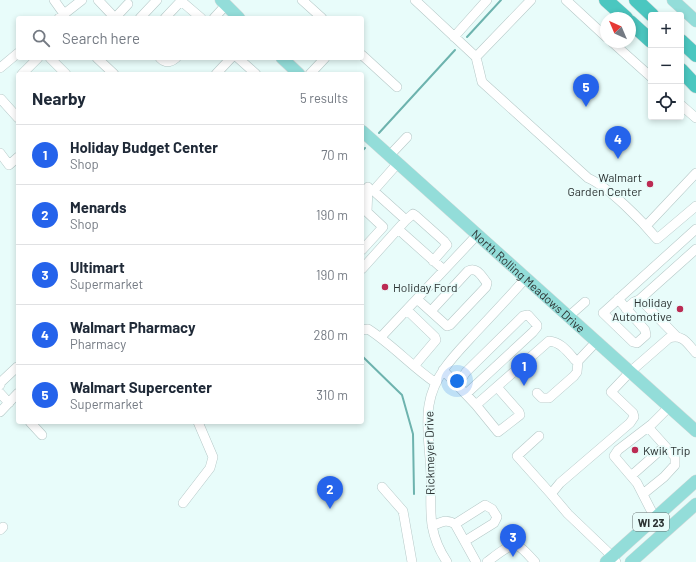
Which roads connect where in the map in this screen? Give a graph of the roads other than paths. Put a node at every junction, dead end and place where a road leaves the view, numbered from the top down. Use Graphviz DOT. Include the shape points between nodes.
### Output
graph roads {
  1 [pos="54,0"];
  2 [pos="82,0"];
  3 [pos="98,0"];
  4 [pos="157,0"];
  5 [pos="181,0"];
  6 [pos="302,0"];
  7 [pos="415,0"];
  8 [pos="487,0"];
  9 [pos="531,0"];
  10 [pos="566,0"];
  11 [pos="606,0"];
  12 [pos="636,0"];
  13 [pos="673,0"];
  14 [pos="223,2"];
  15 [pos="128,4"];
  16 [pos="619,12"];
  17 [pos="649,12"];
  18 [pos="62,16"];
  19 [pos="113,16"];
  20 [pos="117,16"];
  21 [pos="142,16"];
  22 [pos="167,16"];
  23 [pos="194,16"];
  24 [pos="215,16"];
  25 [pos="237,16"];
  26 [pos="320,16"];
  27 [pos="696,21"];
  28 [pos="636,27"];
  29 [pos="600,31"];
  30 [pos="454,37"];
  31 [pos="648,38"];
  32 [pos="684,44"];
  33 [pos="619,48"];
  34 [pos="16,55"];
  35 [pos="696,55"];
  36 [pos="364,57"];
  37 [pos="476,57"];
  38 [pos="36,60"];
  39 [pos="52,60"];
  40 [pos="99,60"];
  41 [pos="162,60"];
  42 [pos="173,60"];
  43 [pos="229,60"];
  44 [pos="240,60"];
  45 [pos="284,60"];
  46 [pos="323,60"];
  47 [pos="0,68"];
  48 [pos="24,72"];
  49 [pos="64,72"];
  50 [pos="112,72"];
  51 [pos="218,72"];
  52 [pos="254,72"];
  53 [pos="297,72"];
  54 [pos="312,72"];
  55 [pos="684,72"];
  56 [pos="648,74"];
  57 [pos="696,84"];
  58 [pos="397,87"];
  59 [pos="0,100"];
  60 [pos="684,108"];
  61 [pos="16,116"];
  62 [pos="696,118"];
  63 [pos="364,133"];
  64 [pos="407,137"];
  65 [pos="0,153"];
  66 [pos="16,159"];
  67 [pos="394,159"];
  68 [pos="696,173"];
  69 [pos="368,188"];
  70 [pos="696,206"];
  71 [pos="406,220"];
  72 [pos="646,226"];
  73 [pos="398,229"];
  74 [pos="695,233"];
  75 [pos="477,235"];
  76 [pos="364,248"];
  77 [pos="696,249"];
  78 [pos="433,261"];
  79 [pos="364,267"];
  80 [pos="444,270"];
  81 [pos="525,278"];
  82 [pos="417,299"];
  83 [pos="618,299"];
  84 [pos="639,300"];
  85 [pos="585,302"];
  86 [pos="626,309"];
  87 [pos="407,310"];
  88 [pos="431,311"];
  89 [pos="568,317"];
  90 [pos="364,330"];
  91 [pos="676,336"];
  92 [pos="381,338"];
  93 [pos="596,342"];
  94 [pos="696,353"];
  95 [pos="578,361"];
  96 [pos="414,366"];
  97 [pos="16,368"];
  98 [pos="443,370"];
  99 [pos="630,372"];
  100 [pos="436,383"];
  101 [pos="457,384"];
  102 [pos="0,385"];
  103 [pos="497,387"];
  104 [pos="0,393"];
  105 [pos="537,393"];
  106 [pos="466,394"];
  107 [pos="14,401"];
  108 [pos="476,405"];
  109 [pos="669,407"];
  110 [pos="0,412"];
  111 [pos="32,424"];
  112 [pos="199,424"];
  113 [pos="648,427"];
  114 [pos="696,431"];
  115 [pos="42,435"];
  116 [pos="539,436"];
  117 [pos="665,446"];
  118 [pos="631,476"];
  119 [pos="696,481"];
  120 [pos="382,487"];
  121 [pos="696,491"];
  122 [pos="550,494"];
  123 [pos="643,494"];
  124 [pos="183,503"];
  125 [pos="696,504"];
  126 [pos="655,518"];
  127 [pos="455,524"];
  128 [pos="432,526"];
  129 [pos="465,541"];
  130 [pos="650,544"];
  131 [pos="530,560"];
  132 [pos="612,560"];
  133 [pos="412,562"];
  134 [pos="447,562"];
  135 [pos="476,562"];
  136 [pos="487,562"];
  137 [pos="631,562"];
  1 -- 18 [label="street"];
  2 -- 18 [label="street"];
  3 -- 19 [label="street"];
  4 -- 21 [label="street"];
  5 -- 22 [label="street"];
  5 -- 23 [label="street"];
  6 -- 26 [label="street"];
  7 -- 30 [label="street"];
  8 -- 30 [label="street"];
  9 -- 37 [label="street"];
  10 -- 29 [label="street"];
  11 -- 16 [label="highway"];
  12 -- 17 [label="highway"];
  13 -- 27 [label="main road"];
  14 -- 24 [label="street"];
  14 -- 25 [label="main road"];
  15 -- 20 [label="street"];
  28 -- 31 [label="highway"];
  30 -- 37 [label="street"];
  32 -- 35 [label="highway"];
  33 -- 56 [label="street"];
  34 -- 47 [label="street"];
  36 -- 58 [label="street"];
  37 -- 72 [label="street" via="482,82 588,178 598,183"];
  38 -- 48 [label="street"];
  39 -- 49 [label="street"];
  40 -- 50 [label="street"];
  41 -- 42 [label="street"];
  43 -- 51 [label="street"];
  44 -- 52 [label="street"];
  45 -- 53 [label="main road"];
  46 -- 54 [label="street"];
  55 -- 57 [label="highway"];
  59 -- 61 [label="street"];
  60 -- 62 [label="street"];
  63 -- 67 [label="main road, North Rolling Meadows Drive"];
  64 -- 67 [label="street"];
  65 -- 66 [label="street" via="9,165"];
  67 -- 69 [label="street"];
  67 -- 75 [label="main road, North Rolling Meadows Drive"];
  68 -- 72 [label="street"];
  69 -- 71 [label="street"];
  69 -- 76 [label="street" via="367,212 383,227"];
  70 -- 72 [label="street" via="657,239"];
  71 -- 73 [label="street"];
  71 -- 78 [label="street" via="413,214 447,245"];
  73 -- 78 [label="street"];
  73 -- 79 [label="street"];
  74 -- 83 [label="street"];
  75 -- 80 [label="street"];
  75 -- 81 [label="main road, North Rolling Meadows Drive"];
  77 -- 84 [label="street"];
  78 -- 80 [label="street"];
  80 -- 82 [label="street"];
  81 -- 89 [label="main road, North Rolling Meadows Drive"];
  81 -- 98 [label="street, Rickmeyer Drive"];
  82 -- 87 [label="street"];
  82 -- 88 [label="street"];
  83 -- 86 [label="street"];
  83 -- 86 [label="street" via="603,313 633,342 638,342 646,335 646,330"];
  84 -- 86 [label="street"];
  84 -- 91 [label="street"];
  85 -- 89 [label="street"];
  87 -- 92 [label="street"];
  87 -- 96 [label="street" via="436,337"];
  88 -- 88 [label="street" via="447,326 450,325 487,283 472,269"];
  89 -- 93 [label="main road, North Rolling Meadows Drive"];
  90 -- 92 [label="street" via="368,329"];
  91 -- 94 [label="street" via="682,338"];
  91 -- 99 [label="street" via="669,338"];
  92 -- 96 [label="street"];
  93 -- 95 [label="street"];
  93 -- 99 [label="main road, North Rolling Meadows Drive"];
  95 -- 103 [label="street" via="560,344 549,341"];
  95 -- 105 [label="street" via="574,376 549,398 542,398"];
  96 -- 100 [label="street"];
  97 -- 102 [label="street"];
  98 -- 100 [label="street, Rickmeyer Drive"];
  98 -- 101 [label="street"];
  99 -- 109 [label="main road, North Rolling Meadows Drive"];
  99 -- 122 [label="street" via="611,392 634,417"];
  100 -- 128 [label="street, Rickmeyer Drive" via="429,404 428,420"];
  101 -- 106 [label="street"];
  101 -- 106 [label="street" via="523,316 528,315 537,327"];
  103 -- 108 [label="street"];
  103 -- 108 [label="street" via="520,415 498,432"];
  104 -- 107 [label="street"];
  106 -- 108 [label="street"];
  107 -- 110 [label="street"];
  109 -- 113 [label="street"];
  109 -- 114 [label="main road, North Rolling Meadows Drive"];
  111 -- 115 [label="street"];
  112 -- 124 [label="street" via="213,457 212,462"];
  113 -- 117 [label="street"];
  113 -- 118 [label="street" via="614,456"];
  116 -- 122 [label="street" via="517,456"];
  117 -- 118 [label="street"];
  117 -- 123 [label="street" via="675,458 675,465"];
  118 -- 123 [label="street"];
  119 -- 126 [label="main road, WI 23"];
  120 -- 133 [label="street" via="403,511"];
  121 -- 130 [label="main road" via="664,524"];
  122 -- 132 [label="street"];
  123 -- 126 [label="street"];
  125 -- 130 [label="main road, WI 23"];
  126 -- 132 [label="main road, WI 23"];
  127 -- 128 [label="street" via="446,521"];
  127 -- 129 [label="street"];
  127 -- 129 [label="street" via="485,505 492,509 497,517 494,523"];
  128 -- 134 [label="street, Rickmeyer Drive" via="438,546"];
  129 -- 135 [label="street"];
  130 -- 137 [label="main road, WI 23"];
  131 -- 136 [label="street" via="520,546 515,545"];
}
